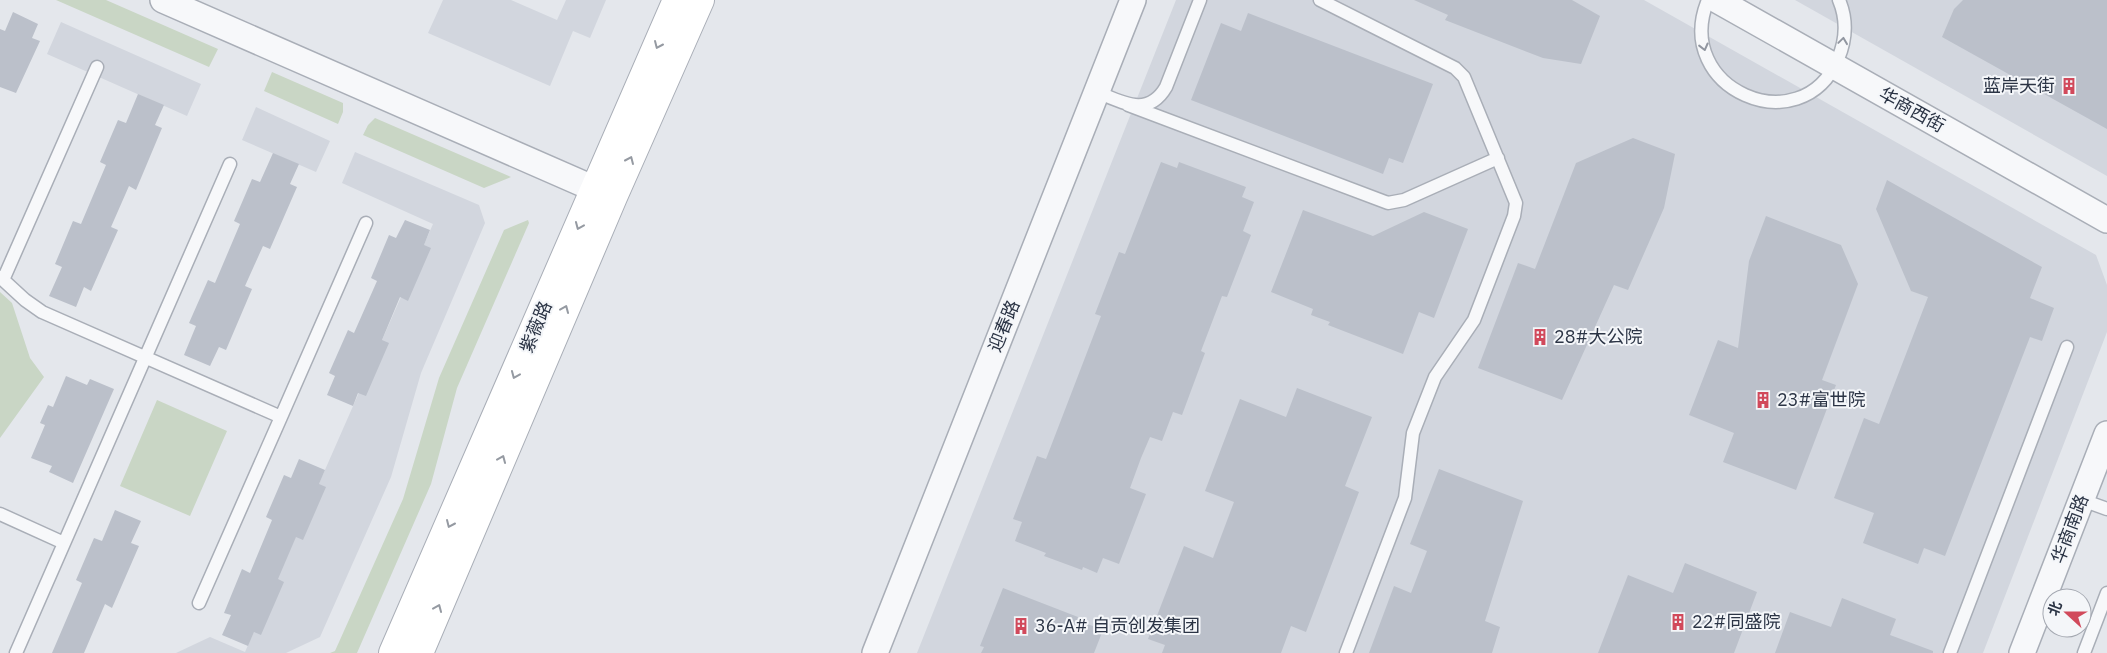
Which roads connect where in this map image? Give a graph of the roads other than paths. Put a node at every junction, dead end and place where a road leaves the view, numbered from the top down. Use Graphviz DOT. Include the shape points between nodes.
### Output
graph roads {
  1 [pos="163,0"];
  2 [pos="677,0"];
  3 [pos="700,0"];
  4 [pos="1133,0"];
  5 [pos="1200,0"];
  6 [pos="1320,0"];
  7 [pos="1708,0"];
  8 [pos="1717,0"];
  9 [pos="1839,0"];
  10 [pos="1835,66"];
  11 [pos="97,67"];
  12 [pos="1097,92"];
  13 [pos="1128,105"];
  14 [pos="1498,158"];
  15 [pos="230,164"];
  16 [pos="604,193"];
  17 [pos="2107,220"];
  18 [pos="366,223"];
  19 [pos="2,279"];
  20 [pos="2067,347"];
  21 [pos="146,358"];
  22 [pos="281,417"];
  23 [pos="2107,434"];
  24 [pos="2082,500"];
  25 [pos="2107,509"];
  26 [pos="0,514"];
  27 [pos="64,543"];
  28 [pos="2107,594"];
  29 [pos="200,603"];
  30 [pos="16,653"];
  31 [pos="393,653"];
  32 [pos="419,653"];
  33 [pos="876,653"];
  34 [pos="1346,653"];
  35 [pos="1950,653"];
  36 [pos="2022,653"];
  37 [pos="2084,653"];
  1 -- 16 [label="street"];
  2 -- 16 [label="main road, 紫薇路, one-way"];
  16 -- 3 [label="main road, 紫薇路, one-way"];
  4 -- 12 [label="street, 迎春路"];
  5 -- 13 [label="lane" via="1163,94 1144,105"];
  6 -- 14 [label="lane" via="1455,68 1464,77"];
  7 -- 10 [label="lane, one-way" via="1701,26 1706,58 1714,72 1738,93 1761,101 1785,101 1815,88"];
  8 -- 10 [label="street, 华商西街"];
  10 -- 9 [label="lane, one-way" via="1845,33"];
  10 -- 17 [label="street, 华商西街"];
  11 -- 19 [label="lane"];
  12 -- 13 [label="lane"];
  12 -- 33 [label="street, 迎春路"];
  13 -- 14 [label="lane" via="1388,203 1404,200"];
  14 -- 34 [label="lane" via="1515,196 1514,216 1474,320 1437,373 1414,432 1405,498"];
  15 -- 21 [label="lane"];
  16 -- 31 [label="main road, 紫薇路, one-way"];
  32 -- 16 [label="main road, 紫薇路, one-way"];
  18 -- 22 [label="lane"];
  19 -- 21 [label="lane" via="42,312"];
  20 -- 35 [label="lane"];
  21 -- 22 [label="lane"];
  21 -- 27 [label="lane"];
  22 -- 29 [label="lane"];
  23 -- 24 [label="street, 华商南路"];
  24 -- 25 [label="lane"];
  24 -- 36 [label="street, 华商南路"];
  26 -- 27 [label="lane"];
  27 -- 30 [label="lane"];
  28 -- 37 [label="lane"];
}
